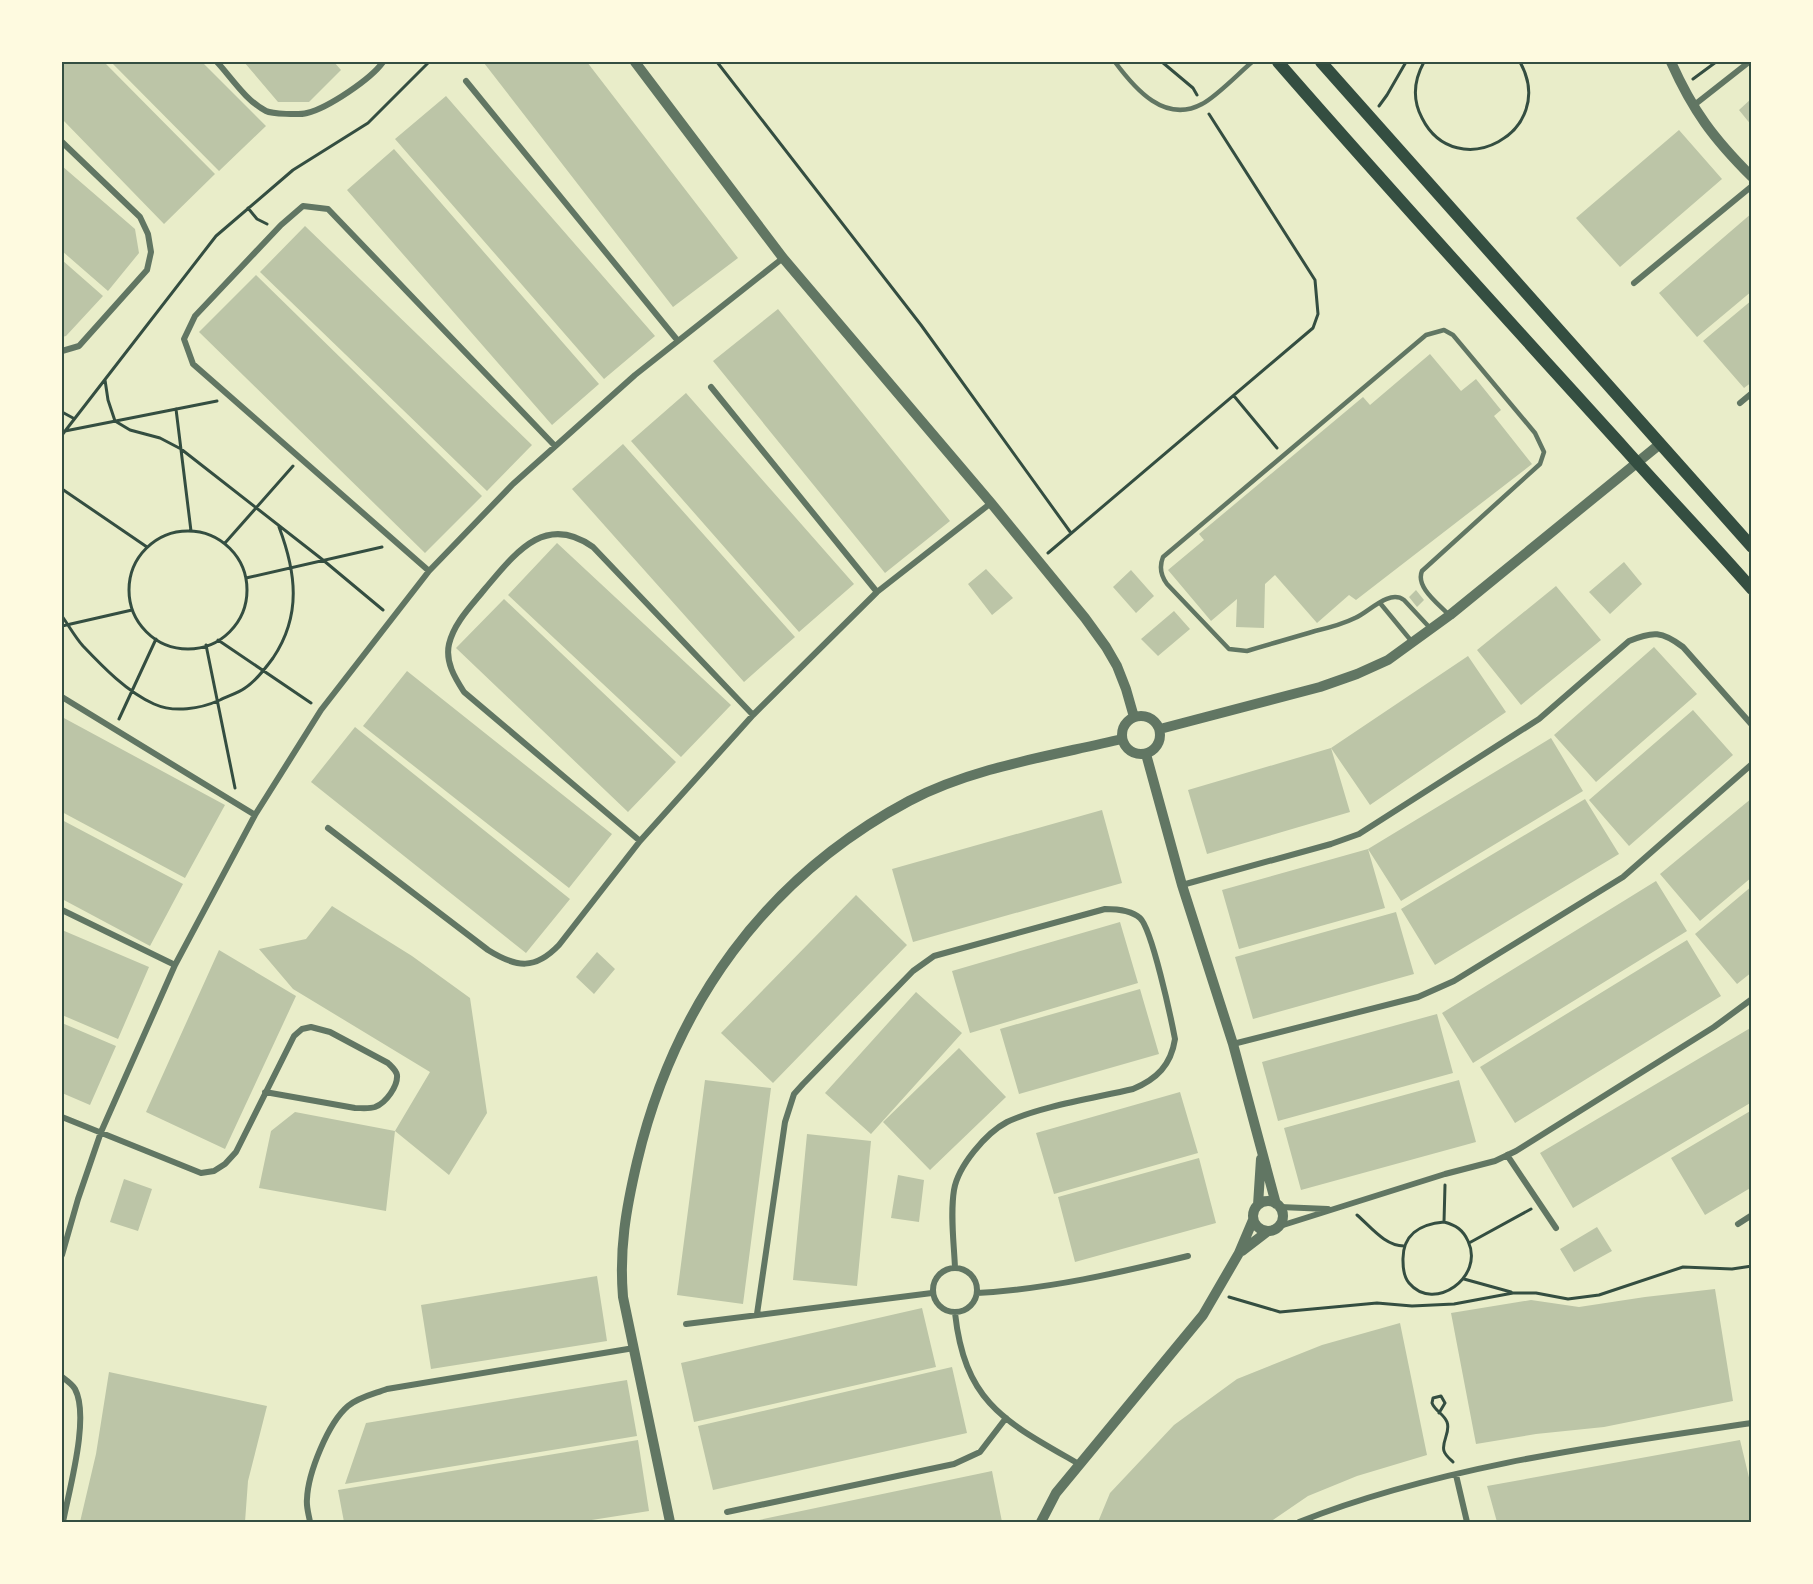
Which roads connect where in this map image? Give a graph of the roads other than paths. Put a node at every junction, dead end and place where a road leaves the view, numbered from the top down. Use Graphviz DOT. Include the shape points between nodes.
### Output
graph roads {
  1 [pos="217,62"];
  2 [pos="383,62"];
  3 [pos="635,62"];
  4 [pos="1115,62"];
  5 [pos="1252,62"];
  6 [pos="1278,62"];
  7 [pos="1321,62"];
  8 [pos="1671,62"];
  9 [pos="1749,62"];
  10 [pos="466,81"];
  11 [pos="1692,106"];
  12 [pos="62,142"];
  13 [pos="1752,177"];
  14 [pos="1752,186"];
  15 [pos="783,258"];
  16 [pos="1635,283"];
  17 [pos="678,341"];
  18 [pos="62,351"];
  19 [pos="711,387"];
  20 [pos="1752,393"];
  21 [pos="1740,403"];
  22 [pos="1660,444"];
  23 [pos="555,446"];
  24 [pos="1637,463"];
  25 [pos="991,503"];
  26 [pos="1752,547"];
  27 [pos="429,571"];
  28 [pos="1752,589"];
  29 [pos="877,592"];
  30 [pos="1380,603"];
  31 [pos="1450,615"];
  32 [pos="1431,629"];
  33 [pos="1413,643"];
  34 [pos="62,697"];
  35 [pos="753,715"];
  36 [pos="1134,717"];
  37 [pos="1752,725"];
  38 [pos="1160,729"];
  39 [pos="1122,739"];
  40 [pos="1146,754"];
  41 [pos="1752,764"];
  42 [pos="255,815"];
  43 [pos="328,828"];
  44 [pos="640,841"];
  45 [pos="1182,885"];
  46 [pos="62,910"];
  47 [pos="176,965"];
  48 [pos="1752,999"];
  49 [pos="1233,1044"];
  50 [pos="265,1092"];
  51 [pos="62,1117"];
  52 [pos="101,1132"];
  53 [pos="1262,1147"];
  54 [pos="1507,1155"];
  55 [pos="1258,1205"];
  56 [pos="1278,1205"];
  57 [pos="1331,1210"];
  58 [pos="1752,1215"];
  59 [pos="1253,1220"];
  60 [pos="1738,1224"];
  61 [pos="1280,1226"];
  62 [pos="1556,1228"];
  63 [pos="1268,1231"];
  64 [pos="1239,1253"];
  65 [pos="62,1256"];
  66 [pos="1188,1256"];
  67 [pos="956,1268"];
  68 [pos="932,1293"];
  69 [pos="977,1293"];
  70 [pos="956,1312"];
  71 [pos="757,1314"];
  72 [pos="686,1324"];
  73 [pos="634,1348"];
  74 [pos="62,1377"];
  75 [pos="1006,1419"];
  76 [pos="1752,1423"];
  77 [pos="1079,1464"];
  78 [pos="1456,1475"];
  79 [pos="727,1512"];
  80 [pos="63,1522"];
  81 [pos="310,1522"];
  82 [pos="670,1522"];
  83 [pos="1041,1522"];
  84 [pos="1299,1522"];
  85 [pos="1467,1522"];
  1 -- 2 [label="street" via="267,112 305,114 324,107 376,72"];
  3 -- 15 [label="street"];
  4 -- 5 [label="lane" via="1143,95 1163,108 1183,111 1203,104"];
  6 -- 24 [label="main road"];
  7 -- 22 [label="main road"];
  8 -- 11 [label="street"];
  9 -- 11 [label="street"];
  10 -- 17 [label="street"];
  11 -- 13 [label="street" via="1708,130"];
  12 -- 18 [label="street" via="140,217 148,234 150,252 147,270 79,346"];
  14 -- 16 [label="street"];
  15 -- 17 [label="street"];
  15 -- 25 [label="street"];
  17 -- 23 [label="street"];
  19 -- 29 [label="street"];
  20 -- 21 [label="street"];
  22 -- 24 [label="street"];
  22 -- 26 [label="main road"];
  23 -- 27 [label="street"];
  23 -- 27 [label="street" via="328,209 303,206 281,225 195,316 184,339 193,364"];
  24 -- 28 [label="main road"];
  24 -- 31 [label="street"];
  25 -- 29 [label="street"];
  25 -- 36 [label="street" via="1106,647"];
  27 -- 42 [label="street" via="321,710"];
  29 -- 35 [label="street"];
  30 -- 31 [label="lane" via="1341,624 1247,651 1234,651 1162,578 1161,563 1426,335 1444,330 1453,335 1535,434 1544,452 1540,464 1422,571 1422,585"];
  30 -- 32 [label="lane" via="1389,597 1400,597"];
  30 -- 33 [label="lane"];
  31 -- 32 [label="street"];
  32 -- 33 [label="street"];
  33 -- 38 [label="street" via="1388,660 1320,687"];
  34 -- 42 [label="street"];
  35 -- 44 [label="street"];
  35 -- 44 [label="street" via="580,538 565,533 548,535 518,552 454,631 449,646 454,675 464,692"];
  36 -- 38 [label="street" via="1146,716"];
  36 -- 39 [label="street" via="1124,726"];
  37 -- 45 [label="street" via="1683,647 1657,633 1644,635 1629,641 1539,719 1359,834"];
  38 -- 40 [label="street" via="1160,741"];
  39 -- 40 [label="street" via="1134,753"];
  39 -- 73 [label="street" via="990,771 911,801 826,856 786,891 726,960 674,1048 642,1143 620,1266"];
  40 -- 45 [label="street"];
  41 -- 49 [label="street" via="1623,877 1454,981 1418,997"];
  42 -- 47 [label="street"];
  43 -- 44 [label="street" via="489,950 520,964 548,957"];
  45 -- 49 [label="street"];
  46 -- 47 [label="street"];
  47 -- 52 [label="street"];
  48 -- 54 [label="street" via="1548,1133"];
  49 -- 53 [label="street"];
  50 -- 50 [label="street" via="294,1036 311,1027 330,1032 388,1063 397,1076 384,1101 367,1108"];
  50 -- 52 [label="street" via="236,1152 214,1171 201,1173 186,1168"];
  51 -- 52 [label="street"];
  52 -- 65 [label="street"];
  53 -- 55 [label="street"];
  53 -- 56 [label="street"];
  54 -- 57 [label="street"];
  54 -- 62 [label="street"];
  55 -- 56 [label="street"];
  55 -- 59 [label="street"];
  56 -- 57 [label="street"];
  56 -- 61 [label="street" via="1283,1214"];
  57 -- 61 [label="street"];
  58 -- 60 [label="street"];
  59 -- 63 [label="street"];
  59 -- 64 [label="street"];
  61 -- 63 [label="street"];
  63 -- 64 [label="street"];
  64 -- 77 [label="street" via="1203,1315"];
  66 -- 69 [label="street" via="1055,1286"];
  67 -- 68 [label="street" via="938,1275"];
  67 -- 69 [label="street" via="969,1273"];
  67 -- 71 [label="street" via="957,1177 965,1162 991,1134 1006,1123 1029,1115 1148,1083 1158,1076 1173,1053 1174,1032 1149,934 1140,918 1130,912 1090,912 934,956 913,971 802,1084 794,1094 785,1122"];
  68 -- 70 [label="street" via="943,1310"];
  68 -- 71 [label="street"];
  69 -- 70 [label="street" via="967,1309"];
  70 -- 75 [label="street" via="958,1339 969,1374"];
  71 -- 72 [label="street"];
  73 -- 81 [label="street" via="387,1389 366,1396 348,1407 332,1427 312,1472 306,1501"];
  73 -- 82 [label="street"];
  74 -- 80 [label="street" via="74,1387 81,1413"];
  75 -- 77 [label="street"];
  75 -- 79 [label="street" via="980,1452 954,1464"];
  76 -- 78 [label="street" via="1522,1460"];
  77 -- 83 [label="street" via="1056,1493"];
  78 -- 84 [label="street" via="1344,1504"];
  78 -- 85 [label="street"];
}
